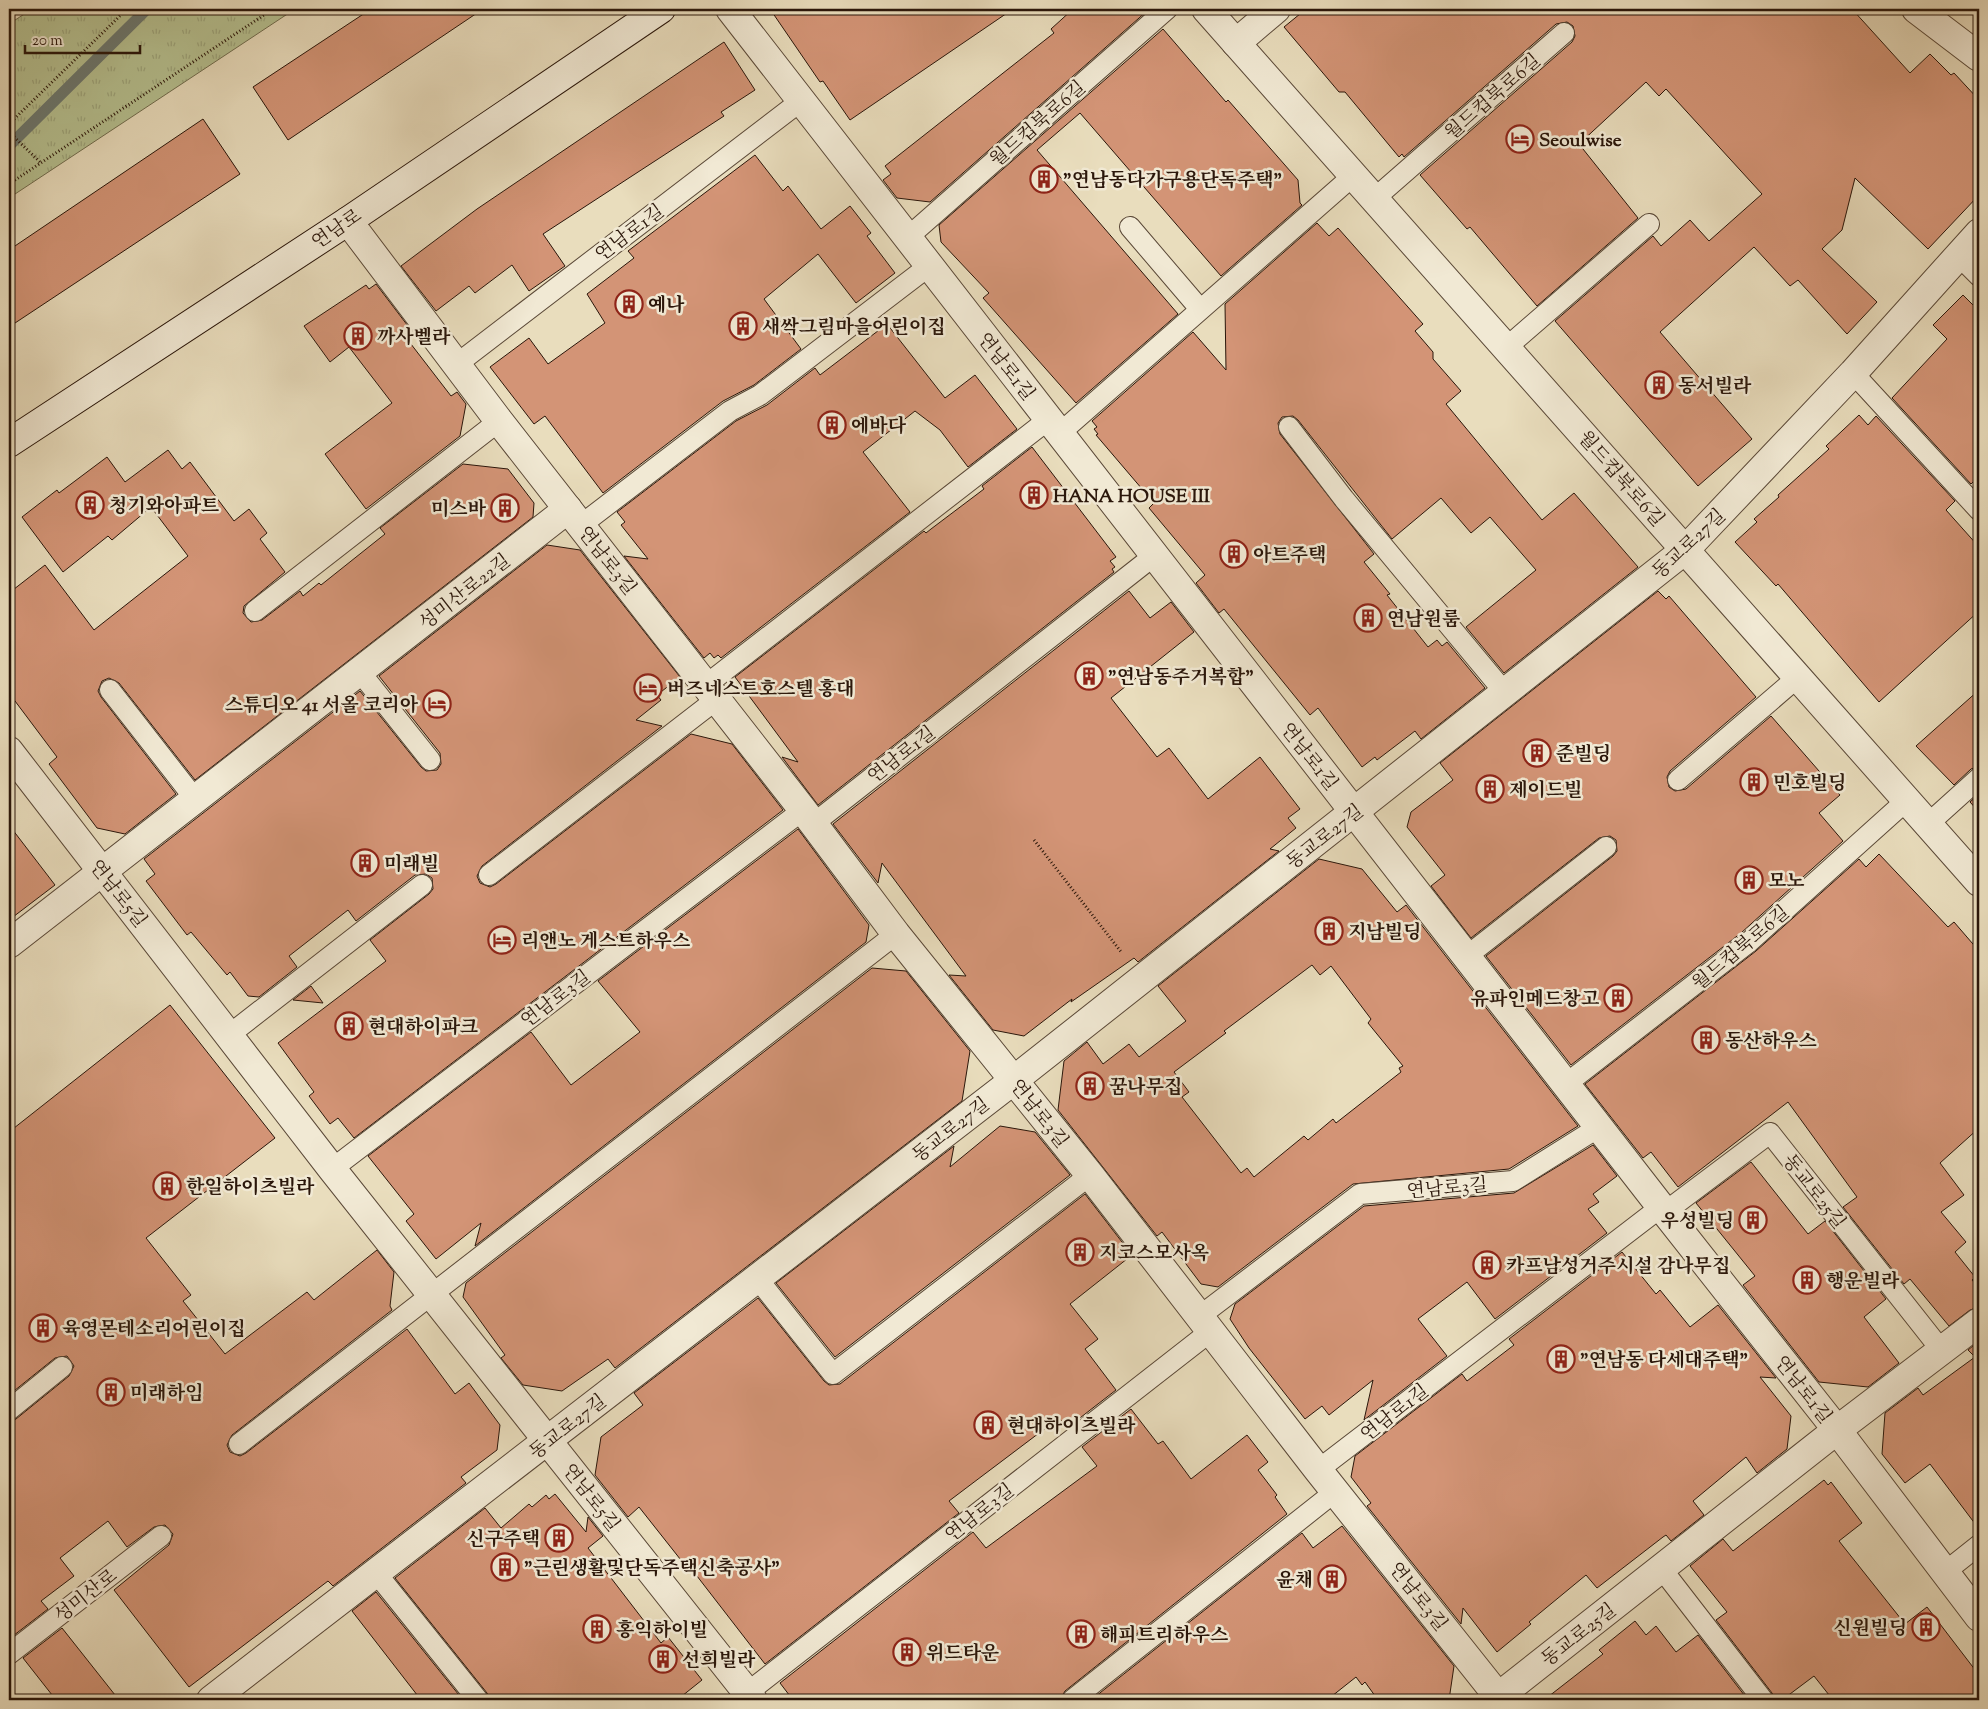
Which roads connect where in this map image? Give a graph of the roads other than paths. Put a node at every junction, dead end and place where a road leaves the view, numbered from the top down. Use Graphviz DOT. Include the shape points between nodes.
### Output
graph roads {
  1 [pos="661,9"];
  2 [pos="730,9"];
  3 [pos="1167,9"];
  4 [pos="1206,9"];
  5 [pos="1276,9"];
  6 [pos="1916,9"];
  7 [pos="1564,33"];
  8 [pos="1236,44"];
  9 [pos="1979,57"];
  10 [pos="802,100"];
  11 [pos="1354,175"];
  12 [pos="1374,199"];
  13 [pos="348,221"];
  14 [pos="1649,224"];
  15 [pos="1130,227"];
  16 [pos="1979,233"];
  17 [pos="907,238"];
  18 [pos="1959,256"];
  19 [pos="929,266"];
  20 [pos="1979,276"];
  21 [pos="1200,310"];
  22 [pos="1506,347"];
  23 [pos="457,364"];
  24 [pos="1852,373"];
  25 [pos="499,421"];
  26 [pos="1054,426"];
  27 [pos="1289,427"];
  28 [pos="9,443"];
  29 [pos="1979,510"];
  30 [pos="574,517"];
  31 [pos="1685,550"];
  32 [pos="1155,555"];
  33 [pos="255,611"];
  34 [pos="360,672"];
  35 [pos="1798,677"];
  36 [pos="110,690"];
  37 [pos="712,692"];
  38 [pos="1506,694"];
  39 [pos="9,751"];
  40 [pos="430,760"];
  41 [pos="1979,778"];
  42 [pos="1678,780"];
  43 [pos="195,799"];
  44 [pos="1907,800"];
  45 [pos="1354,813"];
  46 [pos="808,817"];
  47 [pos="1928,824"];
  48 [pos="1606,848"];
  49 [pos="102,871"];
  50 [pos="489,875"];
  51 [pos="1979,882"];
  52 [pos="422,886"];
  53 [pos="896,934"];
  54 [pos="9,944"];
  55 [pos="1466,956"];
  56 [pos="229,1035"];
  57 [pos="1014,1080"];
  58 [pos="1566,1084"];
  59 [pos="1599,1127"];
  60 [pos="332,1169"];
  61 [pos="1090,1175"];
  62 [pos="1663,1210"];
  63 [pos="757,1278"];
  64 [pos="431,1294"];
  65 [pos="1979,1322"];
  66 [pos="1206,1324"];
  67 [pos="1942,1351"];
  68 [pos="62,1367"];
  69 [pos="9,1410"];
  70 [pos="1837,1430"];
  71 [pos="547,1441"];
  72 [pos="239,1444"];
  73 [pos="1318,1470"];
  74 [pos="1336,1491"];
  75 [pos="161,1536"];
  76 [pos="1979,1545"];
  77 [pos="1661,1568"];
  78 [pos="1945,1572"];
  79 [pos="376,1574"];
  80 [pos="1979,1617"];
  81 [pos="9,1654"];
  82 [pos="750,1696"];
  83 [pos="1498,1699"];
  84 [pos="211,1700"];
  85 [pos="478,1700"];
  86 [pos="1072,1700"];
  87 [pos="1763,1700"];
  1 -- 13 [label="street, 연남로"];
  2 -- 10 [label="street, 연남로1길"];
  3 -- 17 [label="lane, 월드컵북로6길"];
  4 -- 8 [label="street, 월드컵북로6길"];
  5 -- 8 [label="street"];
  6 -- 9 [label="street"];
  7 -- 12 [label="lane, 월드컵북로6길"];
  8 -- 11 [label="street, 월드컵북로6길"];
  10 -- 17 [label="street, 연남로1길"];
  10 -- 23 [label="lane, 연남로1길"];
  11 -- 12 [label="street, 월드컵북로6길"];
  11 -- 21 [label="lane"];
  12 -- 22 [label="street, 월드컵북로6길"];
  13 -- 23 [label="street, 연남로3길"];
  13 -- 28 [label="street, 연남로"];
  14 -- 22 [label="lane"];
  15 -- 21 [label="lane"];
  16 -- 18 [label="street, 동교로27길"];
  17 -- 19 [label="street, 연남로1길"];
  18 -- 20 [label="lane"];
  18 -- 24 [label="street, 동교로27길"];
  19 -- 26 [label="street, 연남로1길"];
  19 -- 30 [label="lane" via="760,395 730,411"];
  21 -- 26 [label="lane"];
  22 -- 31 [label="street, 월드컵북로6길"];
  23 -- 25 [label="street, 연남로3길"];
  24 -- 29 [label="lane"];
  24 -- 31 [label="street, 동교로27길"];
  25 -- 30 [label="street, 연남로3길"];
  25 -- 33 [label="lane"];
  26 -- 32 [label="street, 연남로1길"];
  26 -- 37 [label="lane, 연남로1길"];
  27 -- 38 [label="lane" via="1344,499"];
  30 -- 34 [label="street, 성미산로22길"];
  30 -- 37 [label="street, 연남로3길"];
  31 -- 35 [label="street, 월드컵북로6길"];
  31 -- 38 [label="street, 동교로27길"];
  32 -- 45 [label="street, 연남로1길"];
  32 -- 46 [label="lane, 연남로1길"];
  34 -- 40 [label="lane"];
  34 -- 43 [label="street, 성미산로22길"];
  35 -- 42 [label="lane"];
  35 -- 44 [label="street, 월드컵북로6길"];
  36 -- 43 [label="lane"];
  37 -- 46 [label="street, 연남로3길"];
  37 -- 50 [label="lane"];
  38 -- 45 [label="street, 동교로27길"];
  39 -- 49 [label="street, 연남로5길"];
  41 -- 47 [label="lane"];
  43 -- 49 [label="street, 성미산로22길"];
  44 -- 47 [label="street, 월드컵북로6길"];
  44 -- 58 [label="lane, 월드컵북로6길" via="1749,942"];
  45 -- 55 [label="street, 연남로1길"];
  45 -- 57 [label="street, 동교로27길"];
  46 -- 53 [label="street, 연남로3길"];
  46 -- 60 [label="lane, 연남로3길"];
  47 -- 51 [label="street, 월드컵북로6길"];
  48 -- 55 [label="lane"];
  49 -- 54 [label="street, 성미산로22길"];
  49 -- 56 [label="street, 연남로5길"];
  52 -- 56 [label="lane"];
  53 -- 57 [label="street, 연남로3길"];
  53 -- 64 [label="lane"];
  55 -- 58 [label="street, 연남로1길"];
  56 -- 60 [label="street, 연남로5길"];
  57 -- 61 [label="street, 연남로3길"];
  57 -- 63 [label="street, 동교로27길"];
  58 -- 59 [label="street, 연남로1길"];
  59 -- 62 [label="street, 연남로1길"];
  59 -- 66 [label="lane, 연남로3길" via="1513,1181 1360,1194"];
  60 -- 64 [label="street, 연남로5길"];
  61 -- 63 [label="lane" via="833,1374"];
  61 -- 66 [label="street, 연남로3길"];
  62 -- 67 [label="lane, 동교로25길" via="1770,1134"];
  62 -- 70 [label="street, 연남로1길"];
  62 -- 73 [label="lane, 연남로1길"];
  63 -- 71 [label="street, 동교로27길"];
  64 -- 71 [label="street, 연남로5길"];
  64 -- 72 [label="lane"];
  65 -- 67 [label="street, 동교로25길"];
  66 -- 73 [label="street, 연남로3길"];
  66 -- 82 [label="lane, 연남로3길"];
  67 -- 70 [label="street, 동교로25길"];
  68 -- 69 [label="lane"];
  70 -- 77 [label="street, 동교로25길"];
  70 -- 78 [label="street, 연남로1길"];
  71 -- 79 [label="street, 동교로27길"];
  71 -- 82 [label="street, 연남로5길"];
  73 -- 74 [label="street, 연남로3길"];
  74 -- 83 [label="street, 연남로3길"];
  74 -- 86 [label="lane"];
  75 -- 81 [label="lane, 성미산로"];
  76 -- 78 [label="lane"];
  77 -- 83 [label="street, 동교로25길"];
  77 -- 87 [label="lane"];
  78 -- 80 [label="street, 연남로1길"];
  79 -- 84 [label="street, 동교로27길"];
  79 -- 85 [label="lane"];
}
